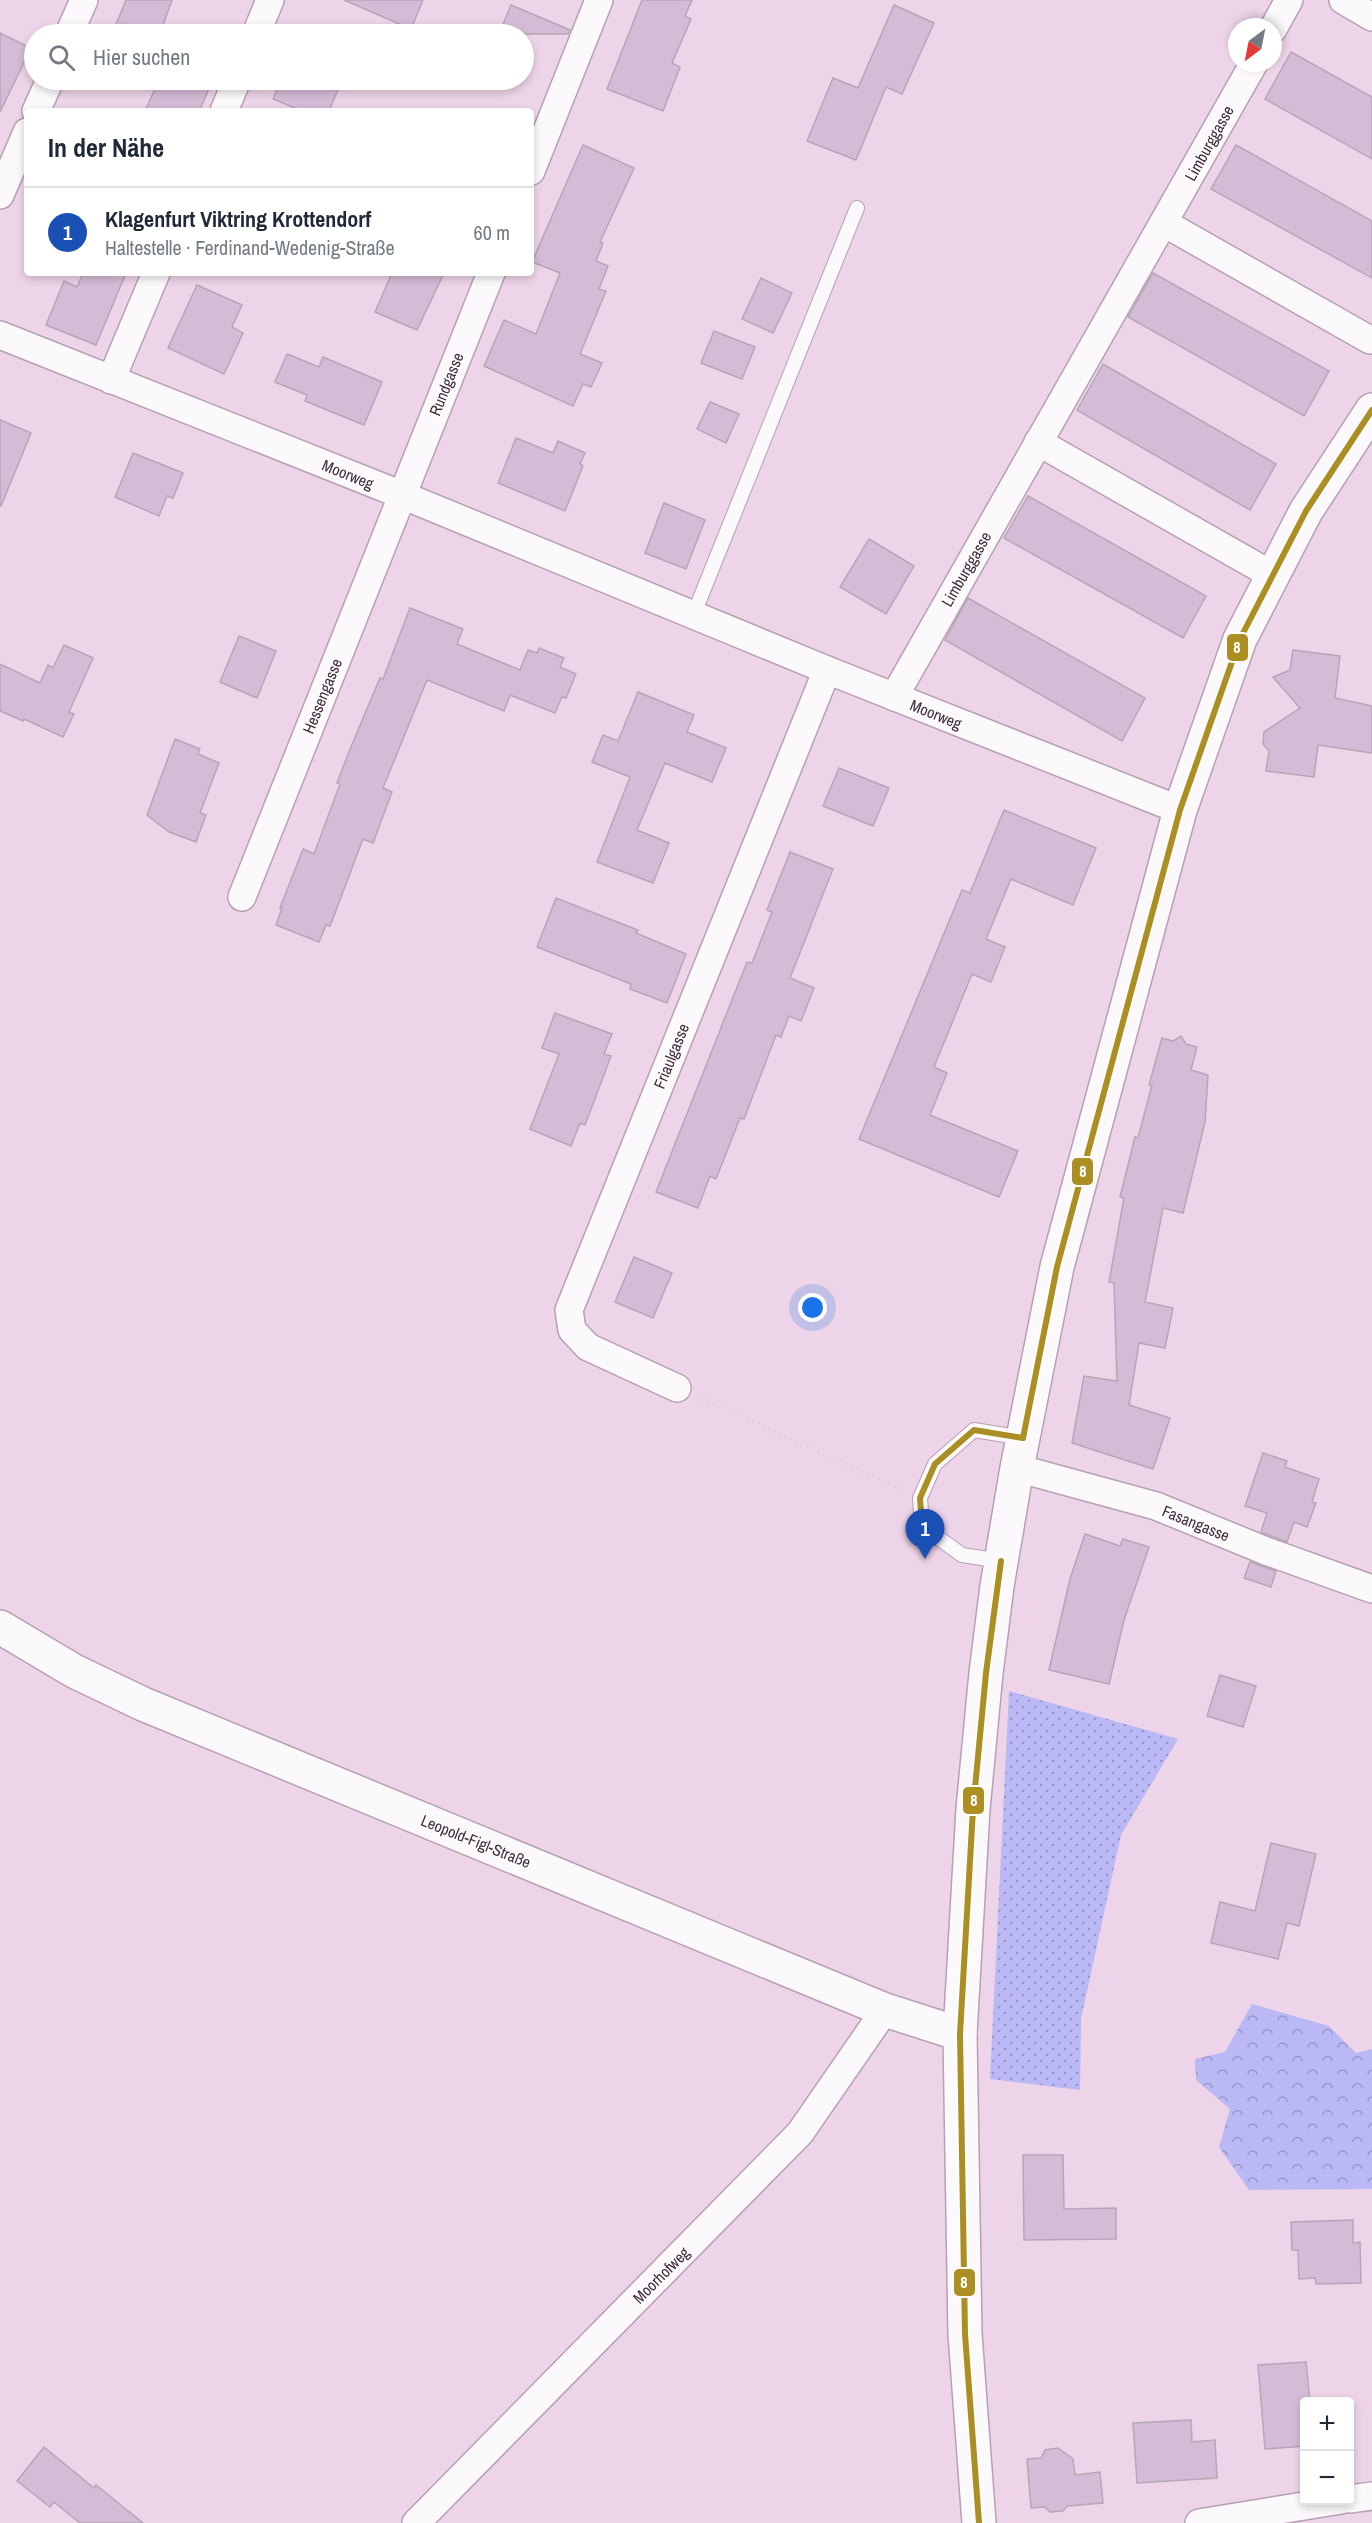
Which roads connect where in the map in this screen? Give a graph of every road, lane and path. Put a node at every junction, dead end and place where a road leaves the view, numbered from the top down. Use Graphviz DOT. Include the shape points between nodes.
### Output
graph roads {
  1 [pos="84,0"];
  2 [pos="270,0"];
  3 [pos="599,0"];
  4 [pos="1290,0"];
  5 [pos="1343,0"];
  6 [pos="1372,17"];
  7 [pos="1279,18"];
  8 [pos="73,24"];
  9 [pos="260,24"];
  10 [pos="1249,72"];
  11 [pos="45,90"];
  12 [pos="233,90"];
  13 [pos="37,108"];
  14 [pos="225,108"];
  15 [pos="24,139"];
  16 [pos="534,163"];
  17 [pos="0,195"];
  18 [pos="857,208"];
  19 [pos="1164,223"];
  20 [pos="155,276"];
  21 [pos="489,276"];
  22 [pos="0,335"];
  23 [pos="1370,340"];
  24 [pos="111,380"];
  25 [pos="1372,410"];
  26 [pos="1038,442"];
  27 [pos="402,495"];
  28 [pos="1272,575"];
  29 [pos="693,616"];
  30 [pos="827,670"];
  31 [pos="894,697"];
  32 [pos="1180,810"];
  33 [pos="242,897"];
  34 [pos="677,1388"];
  35 [pos="1020,1453"];
  36 [pos="920,1498"];
  37 [pos="1002,1561"];
  38 [pos="1372,1589"];
  39 [pos="0,1628"];
  40 [pos="885,2010"];
  41 [pos="960,2034"];
  42 [pos="1372,2496"];
  43 [pos="1354,2498"];
  44 [pos="1310,2505"];
  45 [pos="416,2523"];
  46 [pos="979,2523"];
  47 [pos="1198,2523"];
  1 -- 8 [label="street"];
  2 -- 9 [label="street"];
  3 -- 16 [label="street"];
  4 -- 7 [label="street"];
  5 -- 6 [label="street"];
  10 -- 19 [label="street, Limburggasse"];
  11 -- 13 [label="street"];
  12 -- 14 [label="street"];
  15 -- 17 [label="street"];
  18 -- 29 [label="lane"];
  19 -- 23 [label="street"];
  19 -- 26 [label="street, Limburggasse"];
  20 -- 24 [label="street"];
  21 -- 27 [label="street, Rundgasse"];
  22 -- 24 [label="street, Moorweg"];
  24 -- 27 [label="street, Moorweg"];
  25 -- 28 [label="street" via="1306,511"];
  26 -- 28 [label="street"];
  26 -- 31 [label="street, Limburggasse"];
  27 -- 29 [label="street, Moorweg"];
  27 -- 33 [label="street, Hessengasse"];
  28 -- 32 [label="street" via="1240,639"];
  29 -- 30 [label="street, Moorweg"];
  30 -- 31 [label="street, Moorweg"];
  30 -- 34 [label="street, Friaulgasse" via="569,1310 572,1330 588,1347"];
  31 -- 32 [label="street, Moorweg"];
  32 -- 35 [label="street" via="1057,1267"];
  34 -- 36 [label="path"];
  35 -- 36 [label="lane" via="974,1430 935,1464"];
  35 -- 37 [label="street"];
  35 -- 38 [label="street, Fasangasse"];
  36 -- 37 [label="lane" via="922,1526 962,1555"];
  37 -- 41 [label="street" via="973,1809"];
  39 -- 40 [label="street, Leopold-Figl-Straße" via="74,1671 143,1704"];
  40 -- 41 [label="street, Leopold-Figl-Straße"];
  40 -- 45 [label="street, Moorhofweg" via="800,2133"];
  41 -- 46 [label="street" via="965,2334"];
  42 -- 43 [label="street"];
  44 -- 47 [label="street"];
}
